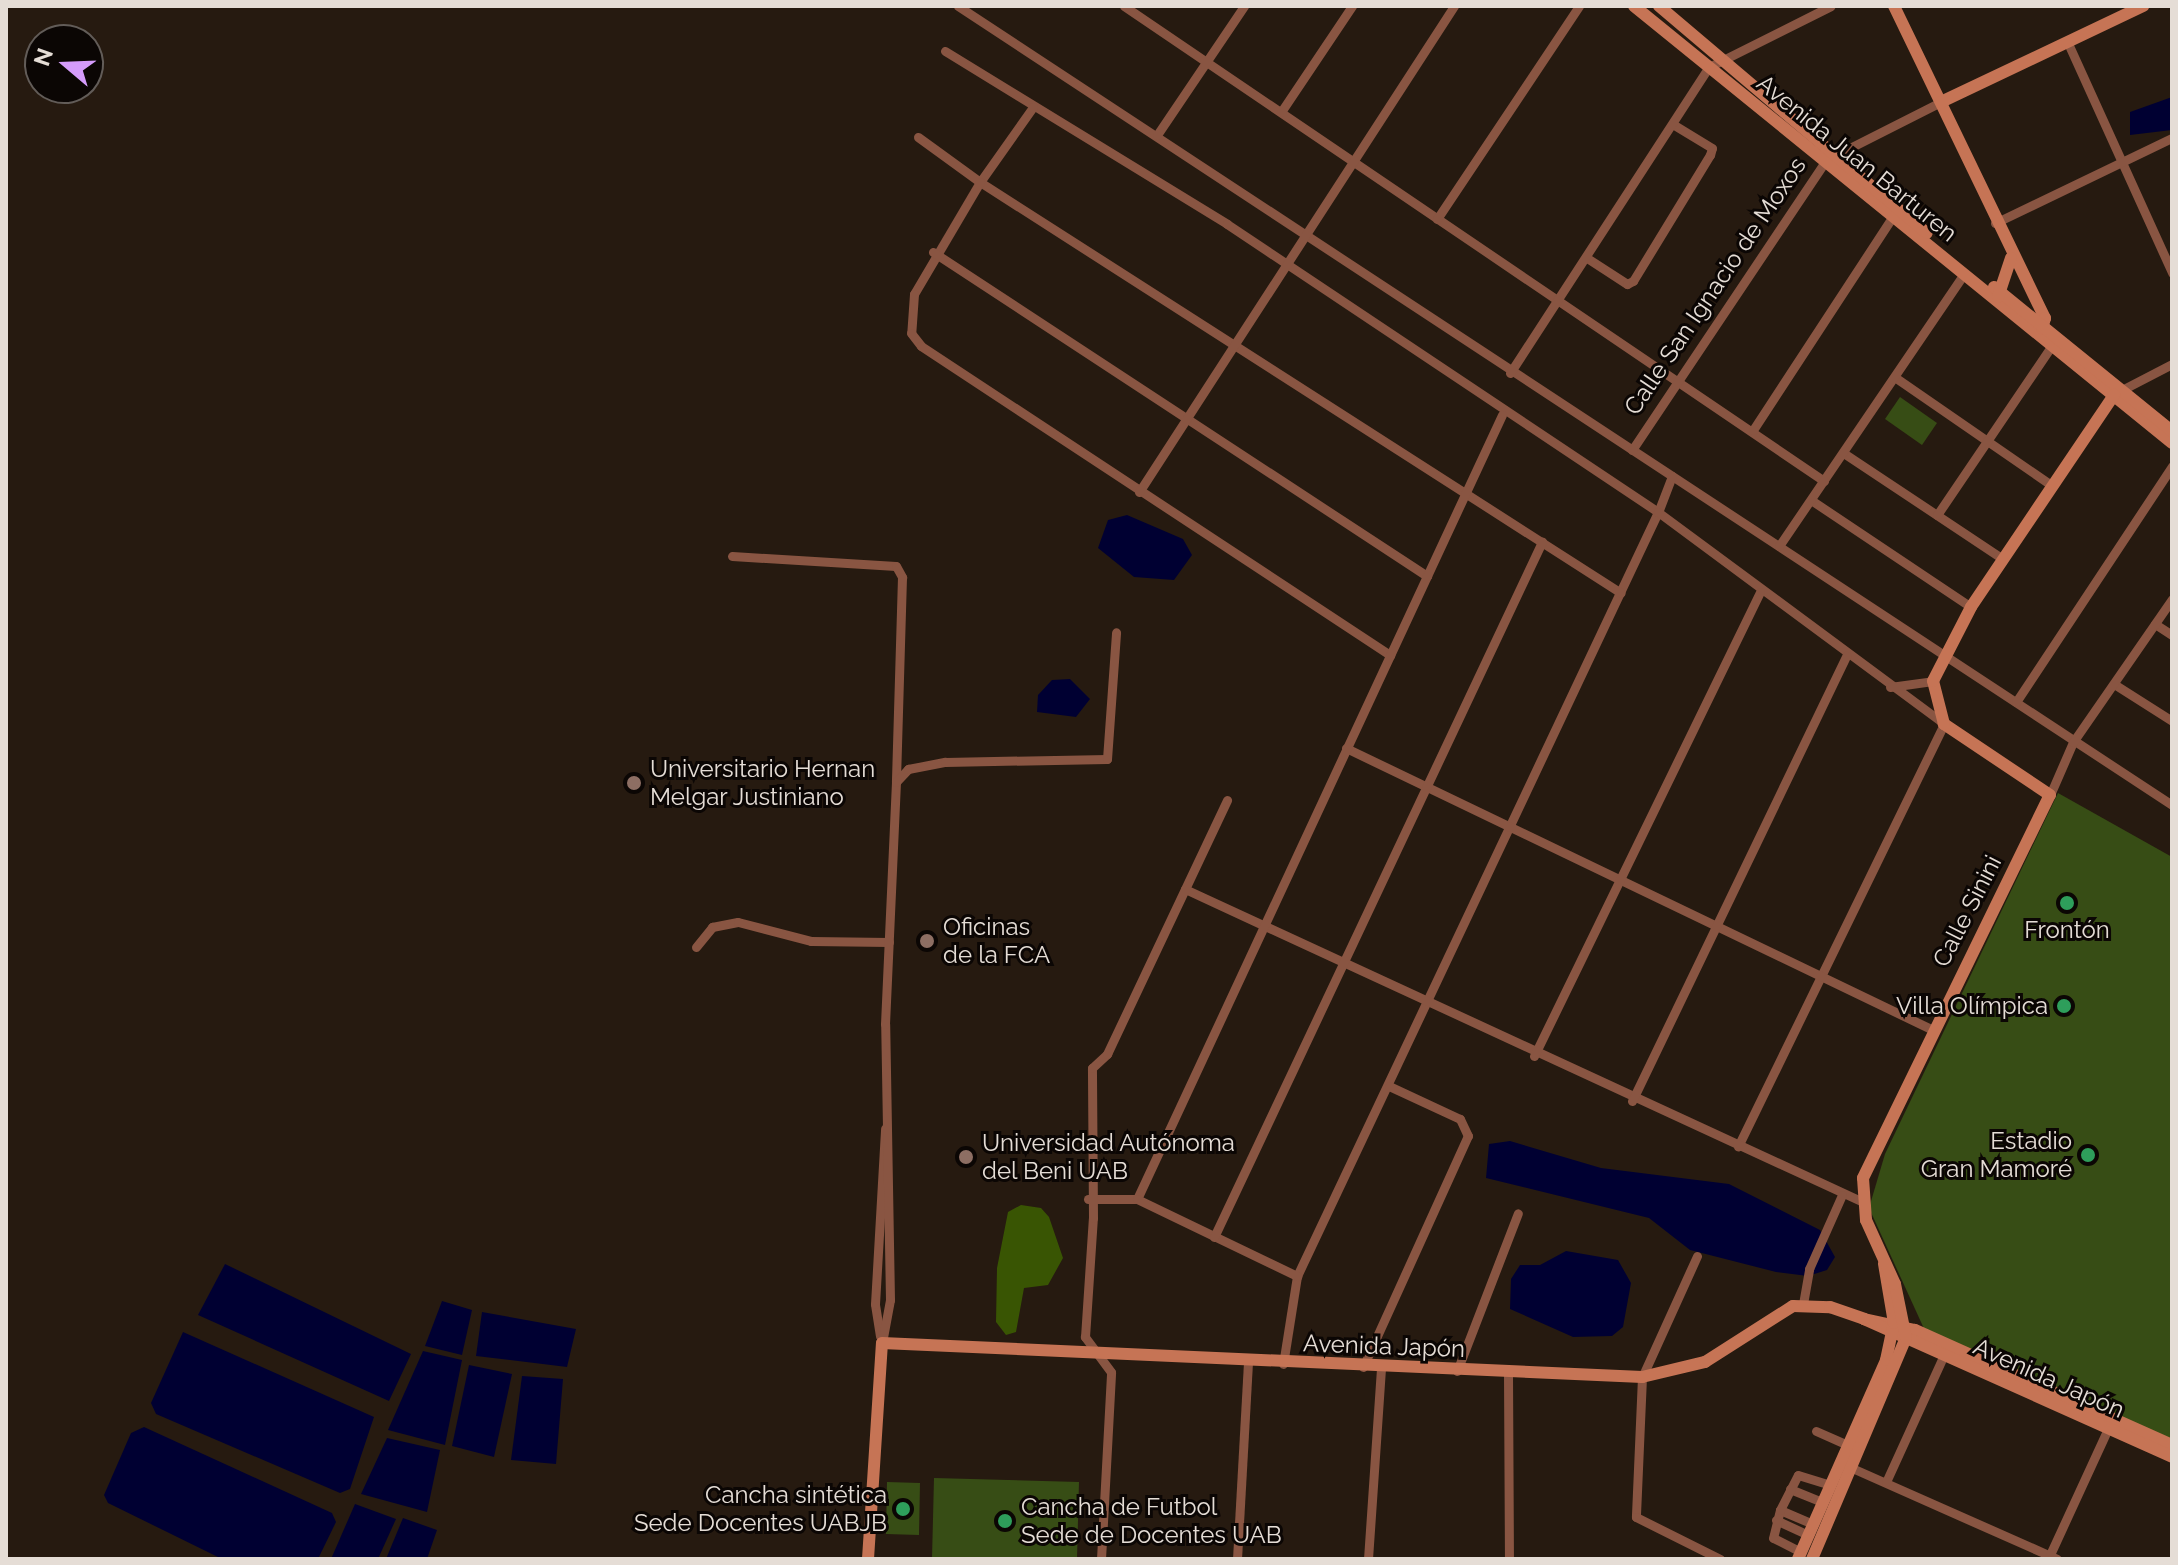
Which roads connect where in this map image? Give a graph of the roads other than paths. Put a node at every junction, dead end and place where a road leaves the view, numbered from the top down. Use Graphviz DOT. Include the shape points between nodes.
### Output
graph roads {
  1 [pos="958,6"];
  2 [pos="1124,6"];
  3 [pos="1244,6"];
  4 [pos="1352,6"];
  5 [pos="1454,6"];
  6 [pos="1579,6"];
  7 [pos="1634,6"];
  8 [pos="1659,6"];
  9 [pos="1831,6"];
  10 [pos="1894,6"];
  11 [pos="2138,7"];
  12 [pos="1138,10"];
  13 [pos="2067,41"];
  14 [pos="945,51"];
  15 [pos="1724,60"];
  16 [pos="1207,63"];
  17 [pos="1709,67"];
  18 [pos="1941,102"];
  19 [pos="1033,107"];
  20 [pos="1281,112"];
  21 [pos="1674,125"];
  22 [pos="1157,135"];
  23 [pos="918,137"];
  24 [pos="2172,138"];
  25 [pos="1832,157"];
  26 [pos="1353,159"];
  27 [pos="2122,163"];
  28 [pos="980,182"];
  29 [pos="1893,216"];
  30 [pos="1437,219"];
  31 [pos="1995,223"];
  32 [pos="1304,234"];
  33 [pos="933,252"];
  34 [pos="1587,258"];
  35 [pos="2011,258"];
  36 [pos="1284,268"];
  37 [pos="2172,273"];
  38 [pos="1964,274"];
  39 [pos="1999,296"];
  40 [pos="1557,302"];
  41 [pos="2041,331"];
  42 [pos="2054,342"];
  43 [pos="1233,347"];
  44 [pos="2172,364"];
  45 [pos="1510,373"];
  46 [pos="1896,378"];
  47 [pos="1679,381"];
  48 [pos="2117,392"];
  49 [pos="1502,415"];
  50 [pos="1185,419"];
  51 [pos="1753,430"];
  52 [pos="2172,431"];
  53 [pos="1987,440"];
  54 [pos="2172,443"];
  55 [pos="1632,450"];
  56 [pos="1845,454"];
  57 [pos="2172,466"];
  58 [pos="1672,476"];
  59 [pos="1824,481"];
  60 [pos="2051,485"];
  61 [pos="1139,492"];
  62 [pos="1464,496"];
  63 [pos="1811,500"];
  64 [pos="1658,512"];
  65 [pos="1937,515"];
  66 [pos="1542,542"];
  67 [pos="1779,546"];
  68 [pos="732,556"];
  69 [pos="2003,559"];
  70 [pos="1427,576"];
  71 [pos="1760,592"];
  72 [pos="1621,593"];
  73 [pos="2172,599"];
  74 [pos="1971,607"];
  75 [pos="2155,624"];
  76 [pos="1116,632"];
  77 [pos="2172,635"];
  78 [pos="1390,655"];
  79 [pos="1846,656"];
  80 [pos="1944,656"];
  81 [pos="1933,681"];
  82 [pos="2114,684"];
  83 [pos="1890,687"];
  84 [pos="2016,702"];
  85 [pos="2172,721"];
  86 [pos="1944,724"];
  87 [pos="2072,745"];
  88 [pos="1346,748"];
  89 [pos="896,782"];
  90 [pos="1424,786"];
  91 [pos="2050,795"];
  92 [pos="1227,800"];
  93 [pos="2172,805"];
  94 [pos="1513,826"];
  95 [pos="1616,877"];
  96 [pos="1185,889"];
  97 [pos="1718,924"];
  98 [pos="1261,926"];
  99 [pos="889,942"];
  100 [pos="696,947"];
  101 [pos="1340,966"];
  102 [pos="1822,973"];
  103 [pos="1427,1007"];
  104 [pos="1933,1030"];
  105 [pos="1534,1056"];
  106 [pos="1389,1086"];
  107 [pos="1632,1101"];
  108 [pos="886,1120"];
  109 [pos="1738,1147"];
  110 [pos="1842,1195"];
  111 [pos="1088,1199"];
  112 [pos="1137,1199"];
  113 [pos="1861,1201"];
  114 [pos="1518,1213"];
  115 [pos="1214,1237"];
  116 [pos="1697,1256"];
  117 [pos="1297,1276"];
  118 [pos="1803,1304"];
  119 [pos="1900,1330"];
  120 [pos="882,1343"];
  121 [pos="1098,1351"];
  122 [pos="1944,1355"];
  123 [pos="1248,1361"];
  124 [pos="1283,1364"];
  125 [pos="1363,1367"];
  126 [pos="1381,1368"];
  127 [pos="1457,1371"];
  128 [pos="1508,1374"];
  129 [pos="1642,1377"];
  130 [pos="2111,1424"];
  131 [pos="1816,1431"];
  132 [pos="1848,1445"];
  133 [pos="2172,1445"];
  134 [pos="2172,1457"];
  135 [pos="1852,1468"];
  136 [pos="1886,1482"];
  137 [pos="1831,1485"];
  138 [pos="1790,1489"];
  139 [pos="1823,1502"];
  140 [pos="1778,1515"];
  141 [pos="1810,1530"];
  142 [pos="1804,1557"];
  143 [pos="2051,1558"];
  144 [pos="868,1559"];
  145 [pos="1101,1559"];
  146 [pos="1237,1559"];
  147 [pos="1368,1559"];
  148 [pos="1509,1559"];
  149 [pos="1720,1559"];
  1 -- 22 [label="street"];
  2 -- 12 [label="street"];
  3 -- 16 [label="street"];
  4 -- 20 [label="street"];
  5 -- 26 [label="street"];
  6 -- 30 [label="street"];
  7 -- 17 [label="street, Avenida Juan Barturen"];
  8 -- 15 [label="street, Avenida Juan Barturen"];
  9 -- 15 [label="street"];
  10 -- 18 [label="street"];
  11 -- 13 [label="street, Calle San Ignacio de Moxos"];
  12 -- 16 [label="street"];
  13 -- 18 [label="street, Calle San Ignacio de Moxos"];
  13 -- 27 [label="street"];
  14 -- 19 [label="street"];
  15 -- 17 [label="street"];
  15 -- 25 [label="street, Avenida Juan Barturen"];
  16 -- 20 [label="street"];
  16 -- 22 [label="street"];
  17 -- 21 [label="street"];
  17 -- 25 [label="street, Avenida Juan Barturen"];
  18 -- 25 [label="street, Calle San Ignacio de Moxos"];
  18 -- 31 [label="street"];
  19 -- 28 [label="street"];
  19 -- 36 [label="street" via="1227,224"];
  20 -- 26 [label="street"];
  21 -- 34 [label="street"];
  21 -- 34 [label="street" via="1712,148 1633,281 1627,284"];
  22 -- 32 [label="street"];
  23 -- 28 [label="street"];
  24 -- 27 [label="street"];
  25 -- 29 [label="street, Avenida Juan Barturen"];
  25 -- 39 [label="street, Avenida Juan Barturen"];
  25 -- 47 [label="street, Calle San Ignacio de Moxos"];
  26 -- 30 [label="street"];
  26 -- 32 [label="street"];
  27 -- 31 [label="street"];
  27 -- 37 [label="street"];
  28 -- 33 [label="street"];
  28 -- 43 [label="street"];
  29 -- 38 [label="street, Avenida Juan Barturen"];
  29 -- 51 [label="street"];
  30 -- 40 [label="street"];
  31 -- 35 [label="street"];
  32 -- 36 [label="street"];
  32 -- 45 [label="street"];
  33 -- 50 [label="street"];
  33 -- 61 [label="street" via="914,294 911,333 921,346"];
  34 -- 40 [label="street"];
  35 -- 39 [label="street"];
  35 -- 41 [label="street"];
  36 -- 43 [label="street"];
  36 -- 49 [label="street"];
  38 -- 39 [label="street, Avenida Juan Barturen"];
  38 -- 46 [label="street"];
  39 -- 41 [label="street, Avenida Juan Barturen"];
  40 -- 45 [label="street"];
  40 -- 47 [label="street"];
  41 -- 42 [label="street, Avenida Juan Barturen"];
  42 -- 48 [label="street, Avenida Juan Barturen"];
  42 -- 53 [label="street"];
  43 -- 50 [label="street"];
  43 -- 62 [label="street"];
  44 -- 48 [label="street"];
  45 -- 55 [label="street"];
  46 -- 53 [label="street"];
  46 -- 56 [label="street"];
  47 -- 51 [label="street"];
  47 -- 55 [label="street, Calle San Ignacio de Moxos"];
  48 -- 52 [label="street"];
  48 -- 54 [label="street"];
  48 -- 60 [label="street"];
  49 -- 62 [label="street"];
  49 -- 64 [label="street"];
  50 -- 61 [label="street"];
  50 -- 70 [label="street"];
  51 -- 59 [label="street"];
  53 -- 60 [label="street"];
  53 -- 65 [label="street"];
  55 -- 58 [label="street"];
  56 -- 59 [label="street"];
  56 -- 65 [label="street"];
  57 -- 84 [label="street"];
  58 -- 64 [label="street"];
  58 -- 67 [label="street"];
  59 -- 63 [label="street"];
  60 -- 69 [label="street"];
  61 -- 78 [label="street"];
  62 -- 66 [label="street"];
  62 -- 70 [label="street"];
  63 -- 67 [label="street"];
  63 -- 74 [label="street"];
  64 -- 71 [label="street"];
  64 -- 72 [label="street"];
  65 -- 69 [label="street"];
  66 -- 72 [label="street"];
  66 -- 90 [label="street"];
  67 -- 80 [label="street"];
  68 -- 89 [label="street" via="896,566 902,577"];
  69 -- 74 [label="street"];
  70 -- 78 [label="street"];
  71 -- 79 [label="street"];
  71 -- 95 [label="street"];
  72 -- 94 [label="street"];
  73 -- 75 [label="street, Calle Sinini"];
  74 -- 80 [label="street"];
  75 -- 77 [label="street"];
  75 -- 82 [label="street, Calle Sinini"];
  76 -- 89 [label="street" via="1107,759 945,762 908,769"];
  78 -- 88 [label="street"];
  79 -- 83 [label="street"];
  79 -- 97 [label="street"];
  80 -- 81 [label="street"];
  80 -- 84 [label="street"];
  81 -- 83 [label="street"];
  81 -- 86 [label="street"];
  82 -- 85 [label="street"];
  82 -- 87 [label="street, Calle Sinini"];
  83 -- 86 [label="street"];
  84 -- 87 [label="street"];
  86 -- 91 [label="street"];
  86 -- 102 [label="street"];
  87 -- 91 [label="street, Calle Sinini"];
  87 -- 93 [label="street"];
  88 -- 90 [label="street"];
  88 -- 98 [label="street"];
  89 -- 99 [label="street"];
  90 -- 94 [label="street"];
  90 -- 101 [label="street"];
  91 -- 104 [label="street, Calle Sinini"];
  92 -- 96 [label="street"];
  94 -- 95 [label="street"];
  94 -- 103 [label="street"];
  95 -- 97 [label="street"];
  95 -- 105 [label="street"];
  96 -- 98 [label="street"];
  96 -- 111 [label="street" via="1107,1054 1092,1068"];
  97 -- 102 [label="street"];
  97 -- 107 [label="street"];
  98 -- 101 [label="street"];
  98 -- 112 [label="street"];
  99 -- 100 [label="street" via="811,941 738,922 712,927"];
  99 -- 108 [label="street"];
  101 -- 103 [label="street"];
  101 -- 115 [label="street"];
  102 -- 104 [label="street"];
  102 -- 109 [label="street"];
  103 -- 105 [label="street"];
  103 -- 106 [label="street"];
  104 -- 113 [label="street, Calle Sinini" via="1867,1167"];
  105 -- 107 [label="street"];
  106 -- 117 [label="street"];
  106 -- 125 [label="street" via="1460,1119 1468,1136"];
  107 -- 109 [label="street"];
  108 -- 120 [label="street" via="890,1300"];
  108 -- 120 [label="street" via="875,1304"];
  109 -- 110 [label="street"];
  110 -- 113 [label="street"];
  110 -- 118 [label="street" via="1809,1269"];
  111 -- 112 [label="street"];
  111 -- 121 [label="street" via="1093,1218 1085,1337"];
  112 -- 115 [label="street"];
  113 -- 119 [label="street" via="1884,1261"];
  114 -- 127 [label="street"];
  115 -- 117 [label="street"];
  116 -- 129 [label="street"];
  117 -- 124 [label="street"];
  118 -- 119 [label="street, Avenida Japón"];
  118 -- 129 [label="street, Avenida Japón" via="1705,1362"];
  119 -- 122 [label="street, Avenida Japón"];
  119 -- 130 [label="street, Avenida Japón"];
  119 -- 132 [label="street"];
  119 -- 135 [label="street"];
  120 -- 121 [label="street, Avenida Japón"];
  120 -- 144 [label="street"];
  121 -- 123 [label="street, Avenida Japón"];
  121 -- 145 [label="street" via="1111,1372"];
  122 -- 130 [label="street, Avenida Japón"];
  122 -- 136 [label="street"];
  123 -- 124 [label="street, Avenida Japón"];
  123 -- 146 [label="street"];
  124 -- 125 [label="street, Avenida Japón"];
  125 -- 126 [label="street, Avenida Japón"];
  126 -- 127 [label="street, Avenida Japón"];
  126 -- 147 [label="street"];
  127 -- 128 [label="street, Avenida Japón"];
  128 -- 129 [label="street, Avenida Japón"];
  128 -- 148 [label="street"];
  129 -- 149 [label="street" via="1637,1523"];
  130 -- 133 [label="street, Avenida Japón"];
  130 -- 134 [label="street, Avenida Japón"];
  130 -- 143 [label="street"];
  131 -- 132 [label="street"];
  132 -- 137 [label="street"];
  135 -- 136 [label="street"];
  135 -- 142 [label="street"];
  136 -- 143 [label="street"];
  137 -- 138 [label="street" via="1798,1475"];
  137 -- 139 [label="street"];
  138 -- 139 [label="street"];
  138 -- 140 [label="street"];
  139 -- 141 [label="street"];
  140 -- 141 [label="street"];
  140 -- 142 [label="street" via="1773,1538"];
  141 -- 142 [label="street"];
}
